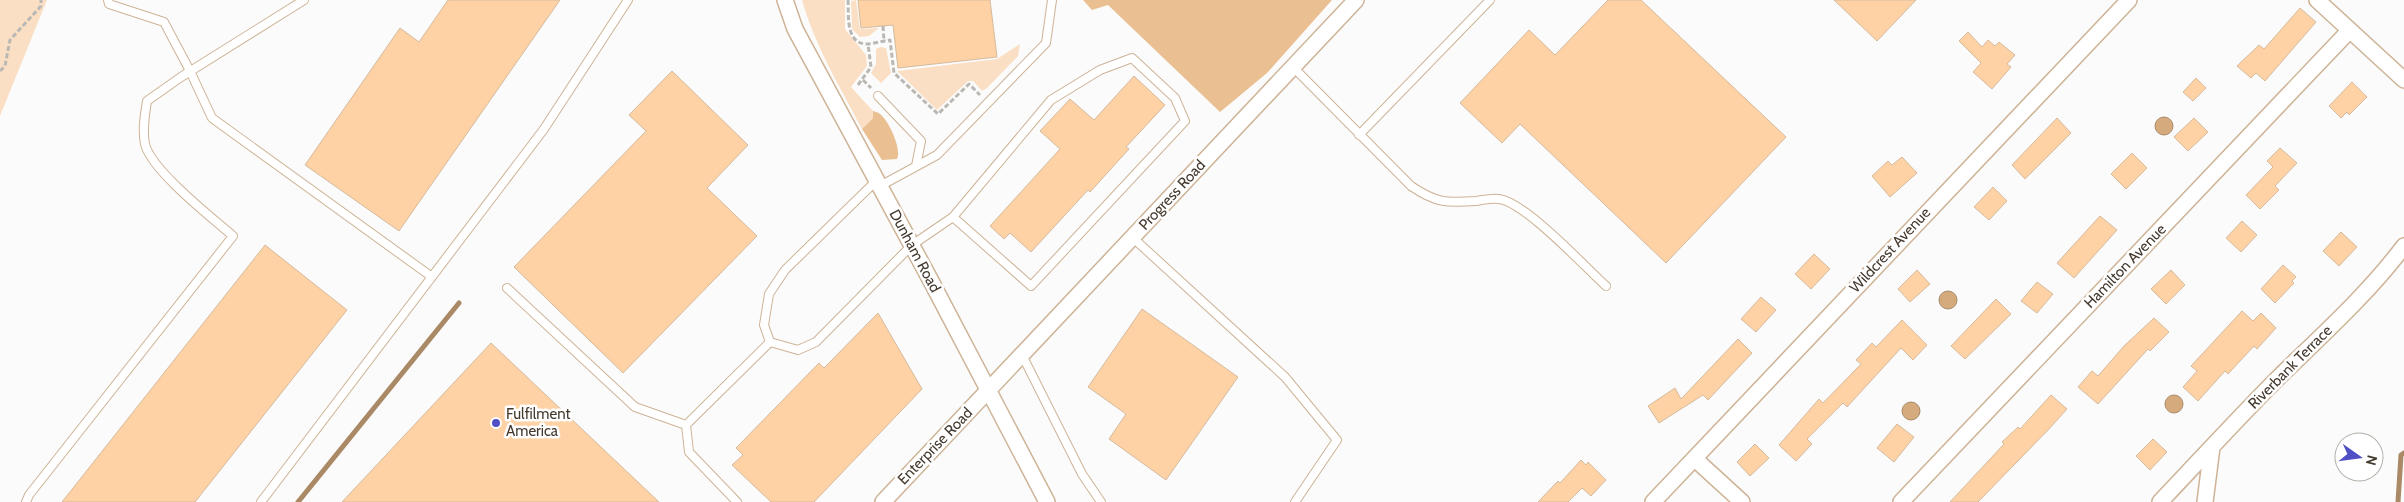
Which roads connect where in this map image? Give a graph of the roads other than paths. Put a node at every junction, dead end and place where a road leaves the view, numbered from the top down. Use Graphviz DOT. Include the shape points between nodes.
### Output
graph roads {
  1 [pos="108,0"];
  2 [pos="304,0"];
  3 [pos="628,0"];
  4 [pos="785,0"];
  5 [pos="1052,0"];
  6 [pos="1356,0"];
  7 [pos="1490,0"];
  8 [pos="2129,0"];
  9 [pos="2317,0"];
  10 [pos="2349,31"];
  11 [pos="1292,67"];
  12 [pos="190,71"];
  13 [pos="2404,80"];
  14 [pos="878,96"];
  15 [pos="1359,135"];
  16 [pos="916,166"];
  17 [pos="879,183"];
  18 [pos="953,217"];
  19 [pos="1132,238"];
  20 [pos="912,245"];
  21 [pos="2404,246"];
  22 [pos="432,277"];
  23 [pos="1606,286"];
  24 [pos="507,288"];
  25 [pos="770,342"];
  26 [pos="1022,355"];
  27 [pos="988,390"];
  28 [pos="686,425"];
  29 [pos="2212,447"];
  30 [pos="1696,459"];
  31 [pos="26,502"];
  32 [pos="261,502"];
  33 [pos="737,502"];
  34 [pos="882,502"];
  35 [pos="1047,502"];
  36 [pos="1101,502"];
  37 [pos="1296,502"];
  38 [pos="1653,502"];
  39 [pos="1742,502"];
  40 [pos="1901,502"];
  41 [pos="2160,502"];
  42 [pos="2205,502"];
  1 -- 12 [label="lane" via="109,4 164,22"];
  2 -- 12 [label="lane"];
  3 -- 22 [label="lane" via="544,129"];
  4 -- 17 [label="street, Dunham Road" via="795,28"];
  5 -- 16 [label="lane" via="1046,43 937,155"];
  6 -- 11 [label="street, Progress Road"];
  7 -- 15 [label="lane"];
  8 -- 30 [label="street, Wildcrest Avenue"];
  9 -- 10 [label="street"];
  10 -- 13 [label="street"];
  10 -- 40 [label="street, Hamilton Avenue"];
  11 -- 15 [label="lane"];
  11 -- 19 [label="street, Progress Road"];
  12 -- 22 [label="lane" via="212,118"];
  12 -- 31 [label="lane" via="147,101 144,143 150,158 233,236 29,494"];
  14 -- 16 [label="lane" via="921,141"];
  15 -- 23 [label="lane" via="1410,186 1430,199 1450,203 1499,199 1526,213"];
  16 -- 17 [label="lane"];
  17 -- 20 [label="street, Dunham Road"];
  17 -- 25 [label="lane" via="785,270 769,294 764,325"];
  18 -- 18 [label="lane" via="1031,286 1185,121 1176,98 1132,58 1100,70 1051,100"];
  18 -- 20 [label="lane"];
  19 -- 26 [label="street, Progress Road"];
  19 -- 37 [label="lane" via="1285,377 1338,440"];
  20 -- 25 [label="lane" via="816,342 798,350"];
  20 -- 27 [label="street, Dunham Road"];
  21 -- 29 [label="street, Riverbank Terrace" via="2391,264"];
  22 -- 32 [label="lane"];
  24 -- 28 [label="lane" via="635,407"];
  25 -- 28 [label="lane"];
  26 -- 27 [label="street, Progress Road"];
  26 -- 36 [label="lane" via="1082,474"];
  27 -- 34 [label="street, Enterprise Road"];
  27 -- 35 [label="street, Dunham Road"];
  28 -- 33 [label="lane" via="689,452"];
  29 -- 41 [label="street, Riverbank Terrace"];
  29 -- 42 [label="street"];
  30 -- 38 [label="street, Wildcrest Avenue"];
  30 -- 39 [label="street"];
}
